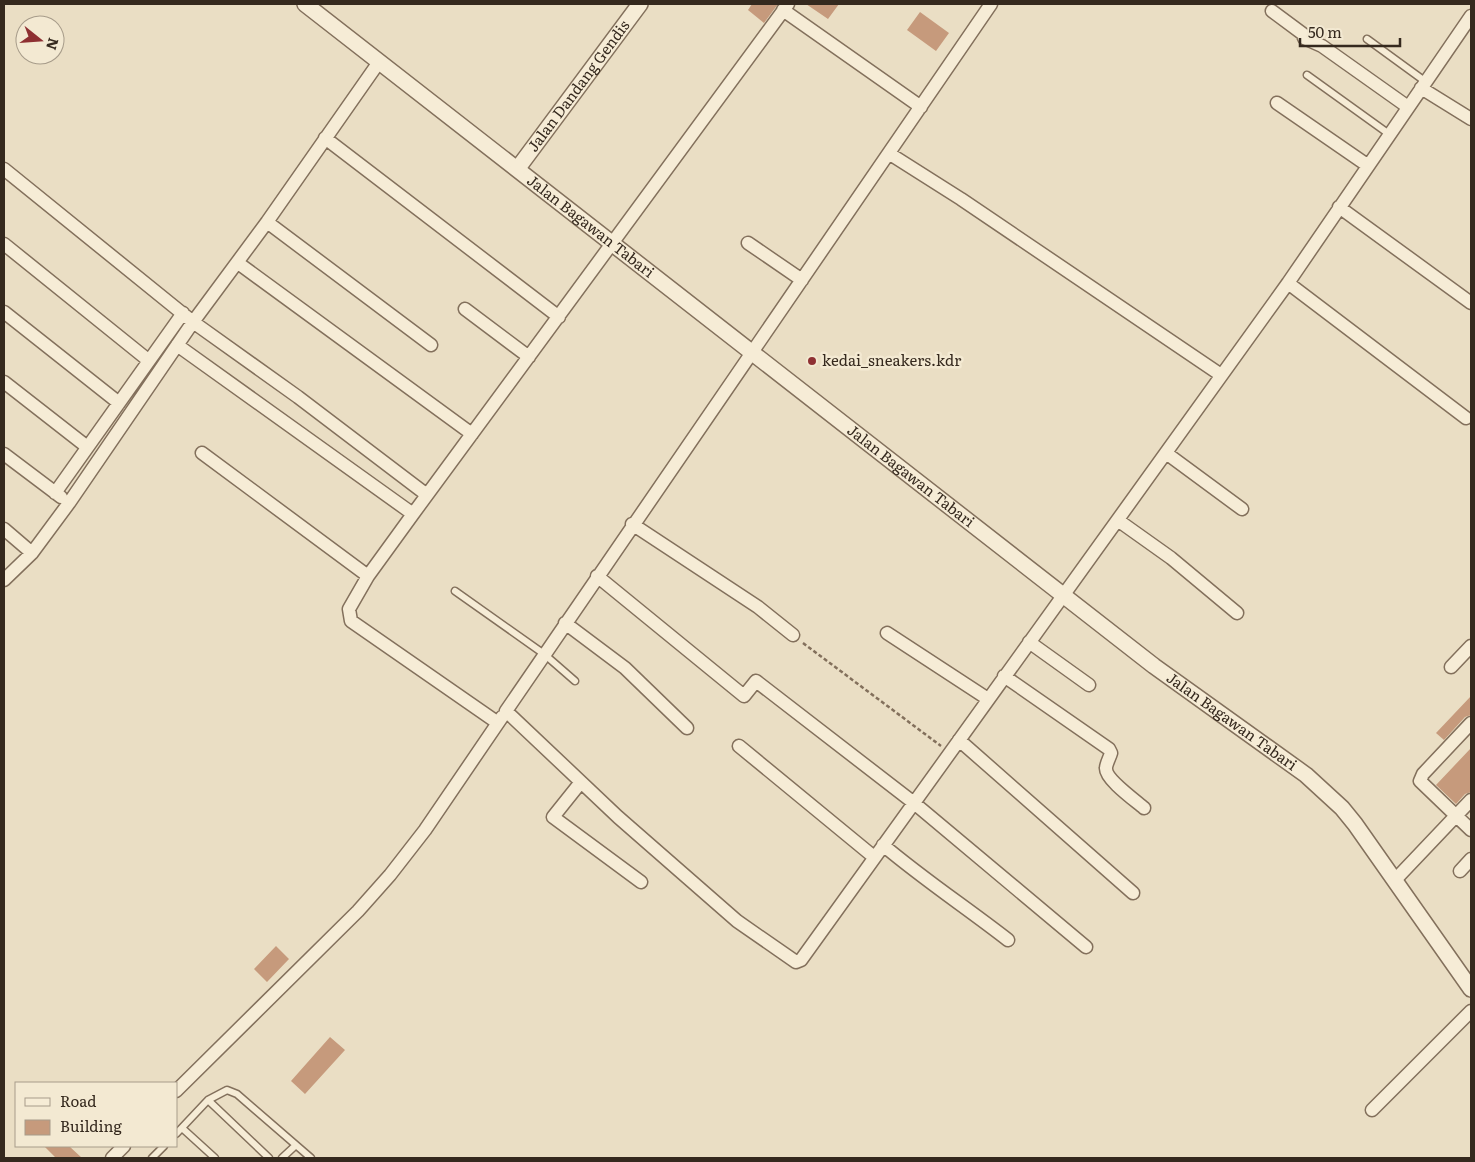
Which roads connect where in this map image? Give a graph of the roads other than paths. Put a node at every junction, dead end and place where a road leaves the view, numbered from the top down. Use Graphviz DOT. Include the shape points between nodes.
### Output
graph roads {
  1 [pos="305,4"];
  2 [pos="640,4"];
  3 [pos="991,4"];
  4 [pos="786,7"];
  5 [pos="1272,11"];
  6 [pos="1471,16"];
  7 [pos="1367,39"];
  8 [pos="379,62"];
  9 [pos="1307,75"];
  10 [pos="1424,85"];
  11 [pos="1277,103"];
  12 [pos="921,107"];
  13 [pos="1408,107"];
  14 [pos="1471,119"];
  15 [pos="1389,134"];
  16 [pos="325,138"];
  17 [pos="890,154"];
  18 [pos="1367,165"];
  19 [pos="518,168"];
  20 [pos="4,169"];
  21 [pos="1339,208"];
  22 [pos="267,222"];
  23 [pos="748,243"];
  24 [pos="4,244"];
  25 [pos="612,244"];
  26 [pos="238,263"];
  27 [pos="802,280"];
  28 [pos="1288,283"];
  29 [pos="1471,303"];
  30 [pos="465,309"];
  31 [pos="4,312"];
  32 [pos="183,314"];
  33 [pos="559,317"];
  34 [pos="193,322"];
  35 [pos="177,345"];
  36 [pos="431,346"];
  37 [pos="752,351"];
  38 [pos="529,356"];
  39 [pos="148,360"];
  40 [pos="1220,375"];
  41 [pos="4,382"];
  42 [pos="119,403"];
  43 [pos="1466,418"];
  44 [pos="472,434"];
  45 [pos="86,446"];
  46 [pos="202,453"];
  47 [pos="1166,453"];
  48 [pos="4,454"];
  49 [pos="55,493"];
  50 [pos="427,495"];
  51 [pos="69,503"];
  52 [pos="1242,509"];
  53 [pos="413,514"];
  54 [pos="1119,521"];
  55 [pos="632,524"];
  56 [pos="4,529"];
  57 [pos="32,553"];
  58 [pos="368,576"];
  59 [pos="597,576"];
  60 [pos="4,580"];
  61 [pos="455,591"];
  62 [pos="1064,596"];
  63 [pos="1237,612"];
  64 [pos="565,623"];
  65 [pos="887,633"];
  66 [pos="793,635"];
  67 [pos="1029,642"];
  68 [pos="1471,646"];
  69 [pos="544,654"];
  70 [pos="1451,667"];
  71 [pos="1004,676"];
  72 [pos="575,681"];
  73 [pos="1089,685"];
  74 [pos="988,699"];
  75 [pos="506,710"];
  76 [pos="498,723"];
  77 [pos="1471,723"];
  78 [pos="687,728"];
  79 [pos="959,740"];
  80 [pos="740,746"];
  81 [pos="580,782"];
  82 [pos="1471,800"];
  83 [pos="914,803"];
  84 [pos="1144,808"];
  85 [pos="1456,816"];
  86 [pos="1471,830"];
  87 [pos="883,845"];
  88 [pos="874,857"];
  89 [pos="1471,860"];
  90 [pos="1460,871"];
  91 [pos="1395,880"];
  92 [pos="640,882"];
  93 [pos="1133,893"];
  94 [pos="1008,940"];
  95 [pos="1086,947"];
  96 [pos="1471,989"];
  97 [pos="1471,1011"];
  98 [pos="178,1089"];
  99 [pos="208,1100"];
  100 [pos="1372,1110"];
  101 [pos="182,1128"];
  102 [pos="178,1132"];
  103 [pos="296,1145"];
  104 [pos="123,1147"];
  105 [pos="163,1147"];
  106 [pos="112,1158"];
  107 [pos="152,1158"];
  108 [pos="215,1158"];
  109 [pos="269,1158"];
  110 [pos="282,1158"];
  111 [pos="311,1158"];
  1 -- 8 [label="street, Jalan Bagawan Tabari"];
  2 -- 19 [label="street, Jalan Dandang Gendis"];
  3 -- 12 [label="street"];
  4 -- 12 [label="street"];
  4 -- 25 [label="street"];
  5 -- 13 [label="street" via="1304,38 1322,46"];
  6 -- 10 [label="street"];
  7 -- 10 [label="lane"];
  8 -- 16 [label="street"];
  8 -- 19 [label="street, Jalan Bagawan Tabari"];
  9 -- 15 [label="lane"];
  10 -- 13 [label="street"];
  10 -- 14 [label="street"];
  11 -- 18 [label="street"];
  12 -- 17 [label="street"];
  13 -- 15 [label="street"];
  15 -- 18 [label="street"];
  16 -- 22 [label="street"];
  16 -- 33 [label="street"];
  17 -- 27 [label="street"];
  17 -- 40 [label="street"];
  18 -- 21 [label="street"];
  19 -- 25 [label="street, Jalan Bagawan Tabari"];
  20 -- 32 [label="street"];
  21 -- 28 [label="street"];
  21 -- 29 [label="street"];
  22 -- 26 [label="street"];
  22 -- 36 [label="street"];
  23 -- 27 [label="street"];
  24 -- 39 [label="street"];
  25 -- 33 [label="street"];
  25 -- 37 [label="street, Jalan Bagawan Tabari"];
  26 -- 34 [label="street"];
  26 -- 44 [label="street"];
  27 -- 37 [label="street"];
  28 -- 40 [label="street"];
  28 -- 43 [label="street"];
  30 -- 38 [label="street"];
  31 -- 42 [label="street"];
  32 -- 34 [label="street"];
  32 -- 39 [label="street"];
  33 -- 38 [label="street"];
  34 -- 35 [label="street"];
  34 -- 50 [label="street"];
  35 -- 51 [label="street"];
  35 -- 53 [label="street"];
  37 -- 55 [label="street"];
  37 -- 62 [label="street, Jalan Bagawan Tabari"];
  38 -- 44 [label="street"];
  39 -- 42 [label="street"];
  40 -- 47 [label="street"];
  41 -- 45 [label="street"];
  42 -- 45 [label="street"];
  44 -- 50 [label="street"];
  45 -- 49 [label="street"];
  46 -- 58 [label="street"];
  47 -- 52 [label="street"];
  47 -- 54 [label="street"];
  48 -- 49 [label="street"];
  49 -- 51 [label="street"];
  50 -- 53 [label="street"];
  51 -- 57 [label="street"];
  53 -- 58 [label="street"];
  54 -- 62 [label="street"];
  54 -- 63 [label="street"];
  55 -- 59 [label="street"];
  55 -- 66 [label="street" via="758,607"];
  56 -- 57 [label="street"];
  57 -- 60 [label="street"];
  58 -- 76 [label="street" via="349,608 351,621"];
  59 -- 64 [label="street"];
  59 -- 83 [label="street" via="744,696 756,681"];
  61 -- 69 [label="lane"];
  62 -- 67 [label="street"];
  62 -- 91 [label="street, Jalan Bagawan Tabari" via="1154,666 1306,775 1342,808"];
  64 -- 69 [label="street"];
  64 -- 78 [label="street" via="625,668"];
  65 -- 74 [label="street"];
  67 -- 71 [label="street"];
  67 -- 73 [label="street"];
  68 -- 70 [label="street"];
  69 -- 72 [label="lane"];
  69 -- 75 [label="street"];
  71 -- 74 [label="street"];
  71 -- 84 [label="street" via="1109,749 1107,773"];
  74 -- 79 [label="street"];
  75 -- 76 [label="street"];
  75 -- 81 [label="street"];
  76 -- 98 [label="street" via="390,875 358,911"];
  77 -- 85 [label="street" via="1420,781"];
  79 -- 83 [label="street"];
  79 -- 93 [label="street"];
  80 -- 88 [label="street"];
  81 -- 88 [label="street" via="737,921 796,962 801,960"];
  81 -- 92 [label="street" via="553,816"];
  82 -- 85 [label="street"];
  83 -- 87 [label="street"];
  83 -- 95 [label="street"];
  85 -- 86 [label="street"];
  85 -- 91 [label="street"];
  87 -- 88 [label="street"];
  87 -- 94 [label="street"];
  89 -- 90 [label="street"];
  91 -- 96 [label="street, Jalan Bagawan Tabari"];
  97 -- 100 [label="street"];
  99 -- 101 [label="lane"];
  99 -- 103 [label="lane" via="227,1090 237,1094"];
  99 -- 109 [label="lane"];
  101 -- 102 [label="lane"];
  101 -- 108 [label="lane"];
  103 -- 110 [label="lane"];
  103 -- 111 [label="lane"];
  104 -- 106 [label="street"];
  105 -- 107 [label="lane"];
}
